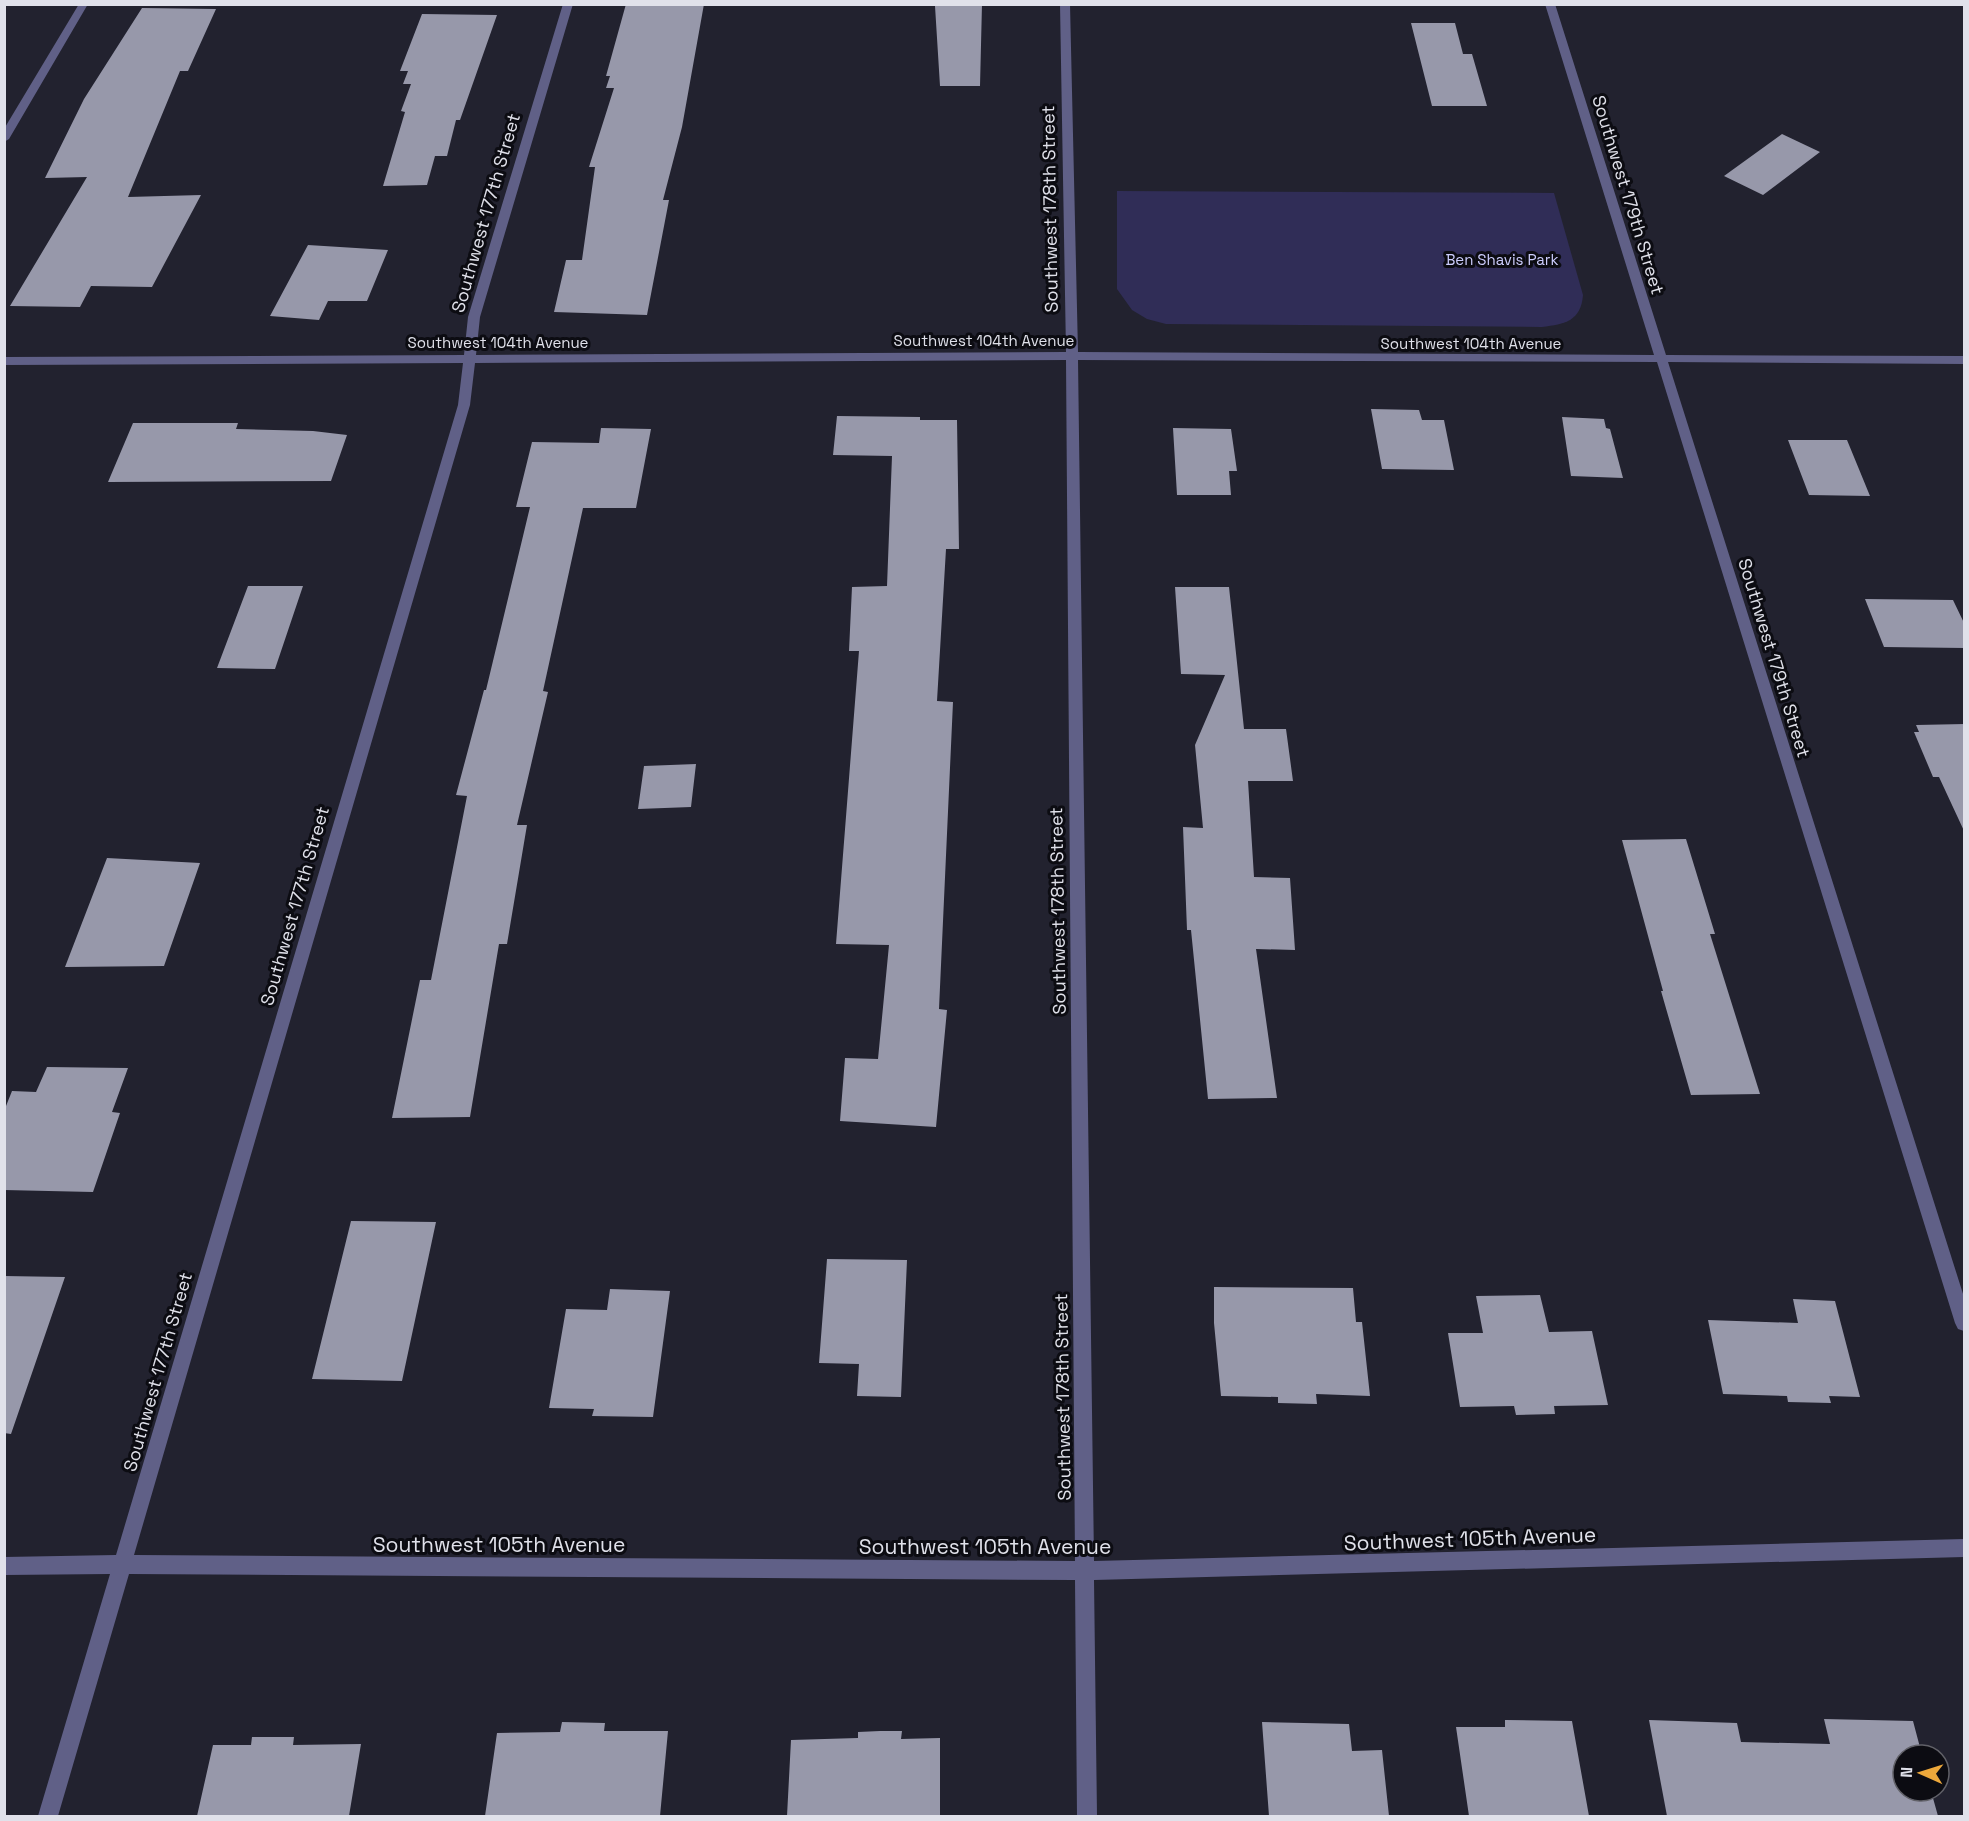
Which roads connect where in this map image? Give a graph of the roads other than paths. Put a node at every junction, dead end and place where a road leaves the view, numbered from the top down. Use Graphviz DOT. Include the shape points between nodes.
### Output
graph roads {
  1 [pos="84,4"];
  2 [pos="568,4"];
  3 [pos="1065,4"];
  4 [pos="1550,4"];
  5 [pos="4,139"];
  6 [pos="1072,356"];
  7 [pos="469,358"];
  8 [pos="1661,360"];
  9 [pos="1965,360"];
  10 [pos="4,361"];
  11 [pos="1965,1323"];
  12 [pos="1965,1548"];
  13 [pos="121,1564"];
  14 [pos="4,1566"];
  15 [pos="1084,1570"];
  16 [pos="48,1816"];
  17 [pos="1087,1816"];
  1 -- 5 [label="street"];
  2 -- 7 [label="street, Southwest 177th Street" via="474,317"];
  3 -- 6 [label="street, Southwest 178th Street"];
  4 -- 8 [label="street, Southwest 179th Street"];
  6 -- 7 [label="street, Southwest 104th Avenue"];
  6 -- 8 [label="street, Southwest 104th Avenue"];
  6 -- 15 [label="street, Southwest 178th Street"];
  7 -- 10 [label="street, Southwest 104th Avenue"];
  7 -- 13 [label="street, Southwest 177th Street" via="464,405"];
  8 -- 9 [label="street, Southwest 104th Avenue"];
  8 -- 11 [label="street, Southwest 179th Street"];
  12 -- 15 [label="street, Southwest 105th Avenue"];
  13 -- 14 [label="street, Southwest 105th Avenue"];
  13 -- 15 [label="street, Southwest 105th Avenue"];
  13 -- 16 [label="street, Southwest 177th Street"];
  15 -- 17 [label="street, Southwest 178th Street"];
}
